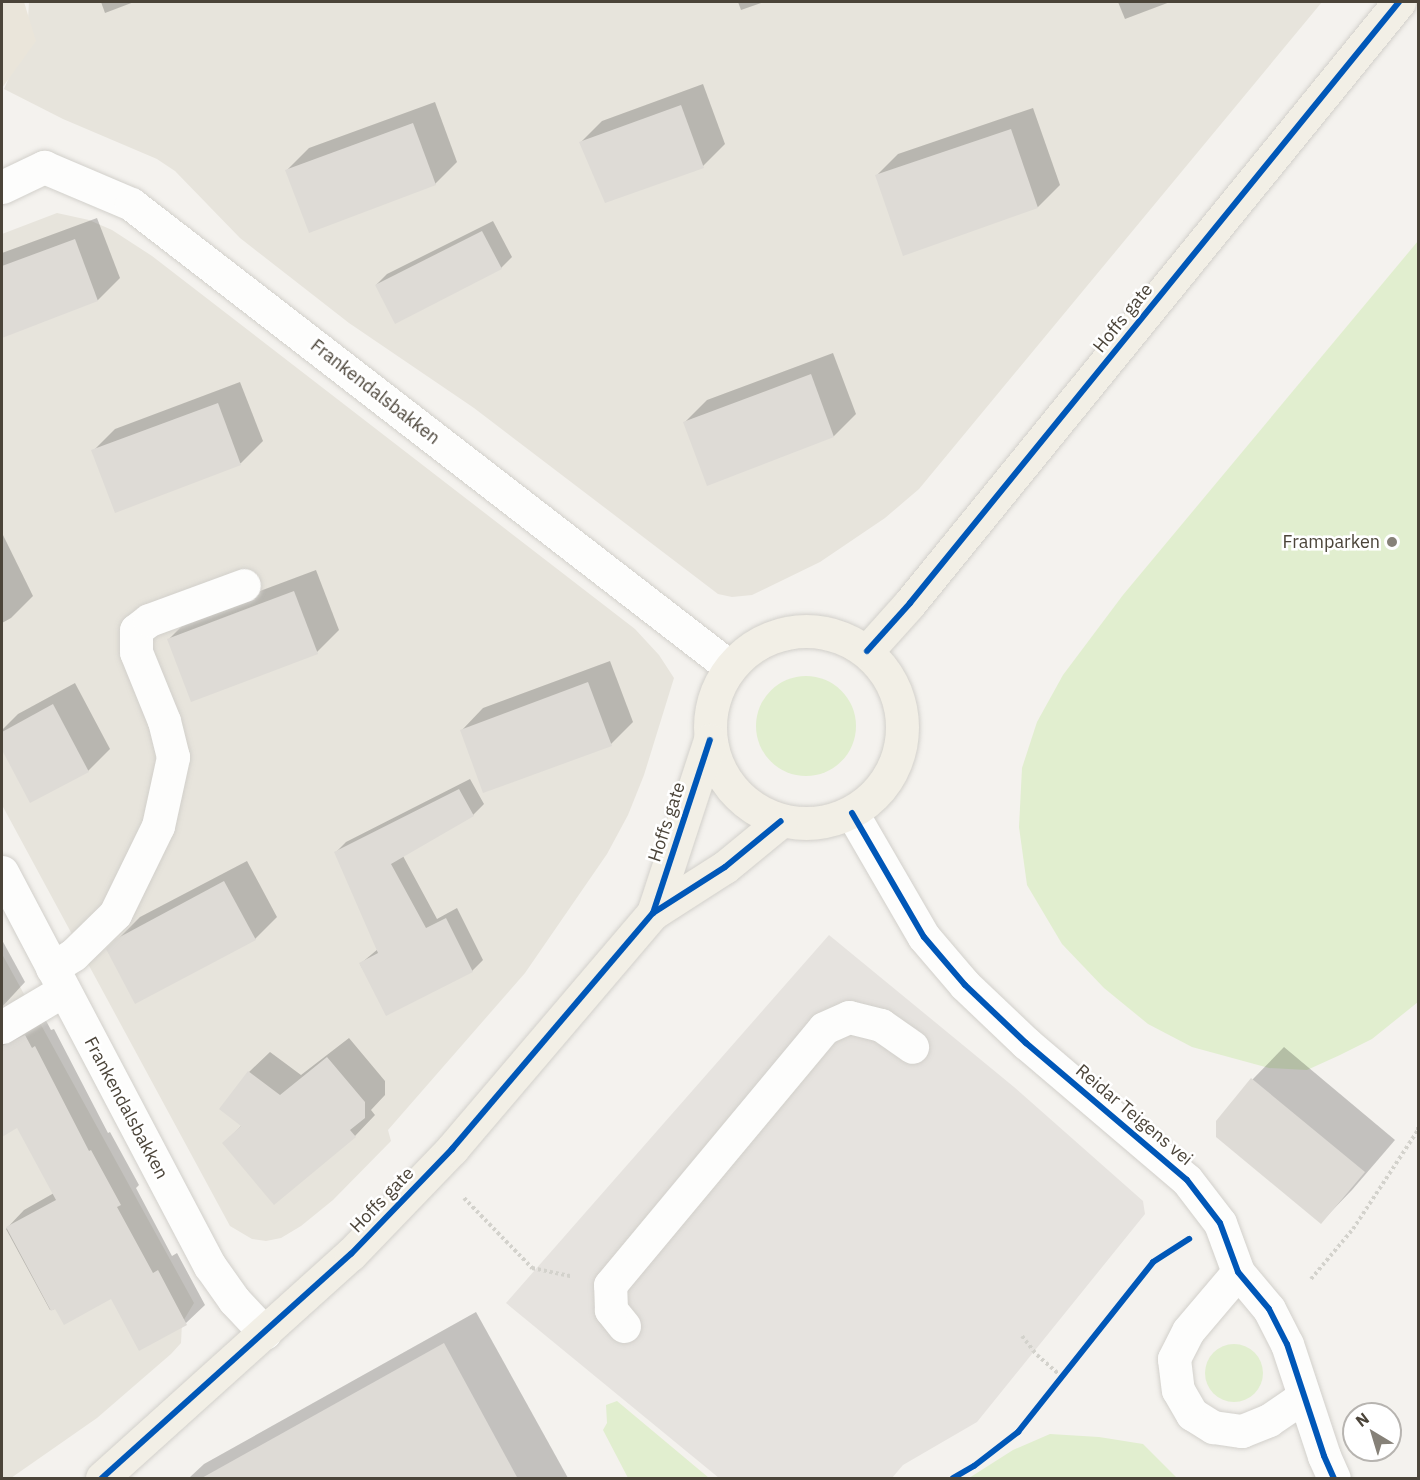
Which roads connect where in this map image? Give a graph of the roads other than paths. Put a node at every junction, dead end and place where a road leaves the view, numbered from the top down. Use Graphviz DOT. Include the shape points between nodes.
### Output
graph roads {
  1 [pos="1399,2"];
  2 [pos="2,187"];
  3 [pos="244,585"];
  4 [pos="867,651"];
  5 [pos="730,667"];
  6 [pos="710,740"];
  7 [pos="852,813"];
  8 [pos="781,821"];
  9 [pos="2,872"];
  10 [pos="653,913"];
  11 [pos="58,979"];
  12 [pos="2,1027"];
  13 [pos="912,1047"];
  14 [pos="1238,1272"];
  15 [pos="624,1326"];
  16 [pos="265,1333"];
  17 [pos="1304,1396"];
  18 [pos="102,1479"];
  19 [pos="1334,1479"];
  1 -- 4 [label="main road, Hoffs gate"];
  2 -- 5 [label="street, Frankendalsbakken" via="44,167 131,204"];
  3 -- 11 [label="street" via="149,620 136,630 136,652 164,721 173,757 158,826 115,914 73,955"];
  4 -- 5 [label="main road" via="833,633 795,630 759,642"];
  4 -- 7 [label="main road" via="892,680 903,716 900,754 882,788"];
  5 -- 6 [label="main road" via="712,701"];
  6 -- 8 [label="main road" via="722,777 748,805"];
  6 -- 10 [label="main road, Hoffs gate"];
  7 -- 8 [label="main road" via="818,824"];
  7 -- 14 [label="street, Reidar Teigens vei" via="931,945 965,985 1026,1043 1187,1180 1220,1223"];
  8 -- 10 [label="main road, Hoffs gate" via="725,867"];
  9 -- 11 [label="street, Frankendalsbakken"];
  10 -- 16 [label="main road, Hoffs gate" via="453,1149 351,1254"];
  11 -- 12 [label="street"];
  11 -- 16 [label="street, Frankendalsbakken" via="210,1266 234,1300"];
  13 -- 15 [label="street" via="880,1025 849,1017 824,1028 610,1285 611,1310"];
  14 -- 17 [label="street, Reidar Teigens vei" via="1269,1309 1287,1344"];
  14 -- 17 [label="street" via="1188,1331 1174,1359 1178,1390 1192,1414 1213,1427 1242,1431 1269,1420"];
  16 -- 18 [label="main road, Hoffs gate"];
  17 -- 19 [label="street, Reidar Teigens vei"];
}
